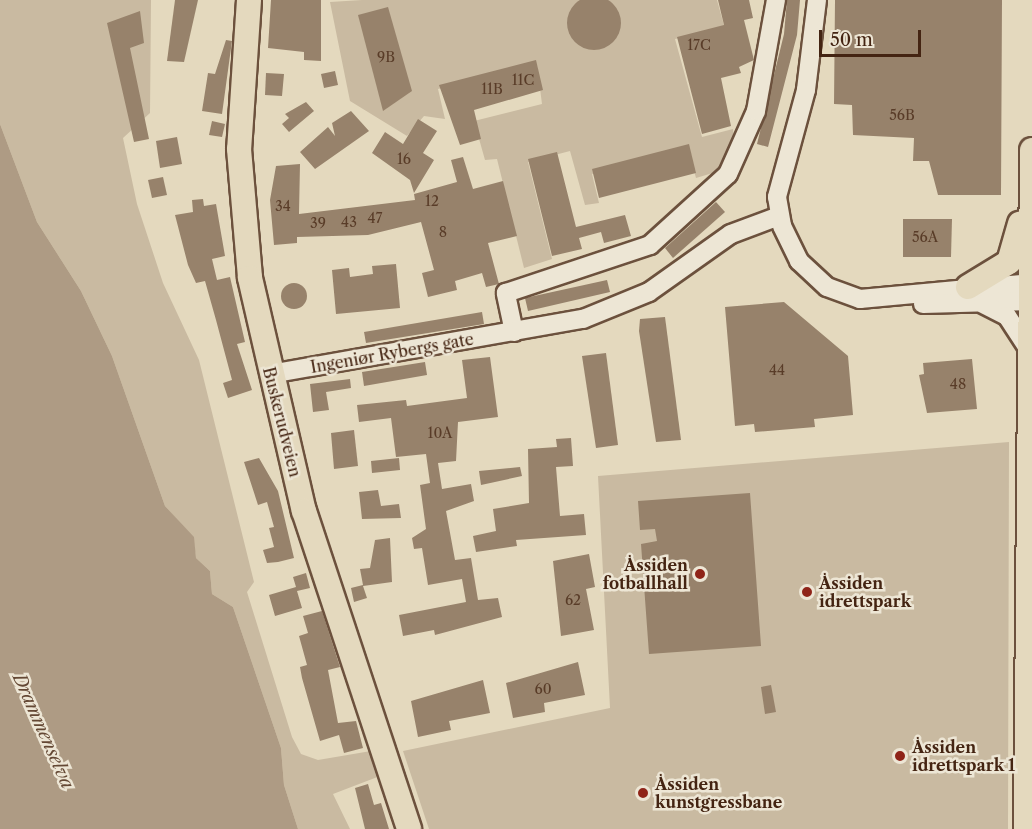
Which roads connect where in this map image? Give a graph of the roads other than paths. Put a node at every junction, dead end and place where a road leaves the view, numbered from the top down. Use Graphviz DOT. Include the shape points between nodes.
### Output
graph roads {
  1 [pos="249,0"];
  2 [pos="776,0"];
  3 [pos="817,0"];
  4 [pos="1032,150"];
  5 [pos="1031,201"];
  6 [pos="779,216"];
  7 [pos="1031,292"];
  8 [pos="974,295"];
  9 [pos="514,332"];
  10 [pos="1028,348"];
  11 [pos="270,374"];
  12 [pos="409,829"];
  13 [pos="1026,829"];
  1 -- 11 [label="main road, Buskerudveien" via="240,178 247,261"];
  2 -- 9 [label="street" via="756,111 728,174 650,245 506,293"];
  3 -- 6 [label="street" via="806,90 778,180"];
  4 -- 5 [label="main road"];
  5 -- 7 [label="main road"];
  5 -- 8 [label="main road" via="1021,212 1009,262"];
  6 -- 8 [label="street" via="799,261 827,287 860,299"];
  6 -- 9 [label="street, Ingeniør Rybergs gate" via="731,234 696,262 629,302 583,319"];
  7 -- 8 [label="street"];
  7 -- 10 [label="main road"];
  8 -- 10 [label="street" via="1007,316"];
  9 -- 11 [label="street, Ingeniør Rybergs gate"];
  10 -- 13 [label="main road"];
  11 -- 12 [label="main road, Buskerudveien" via="304,511"];
}
